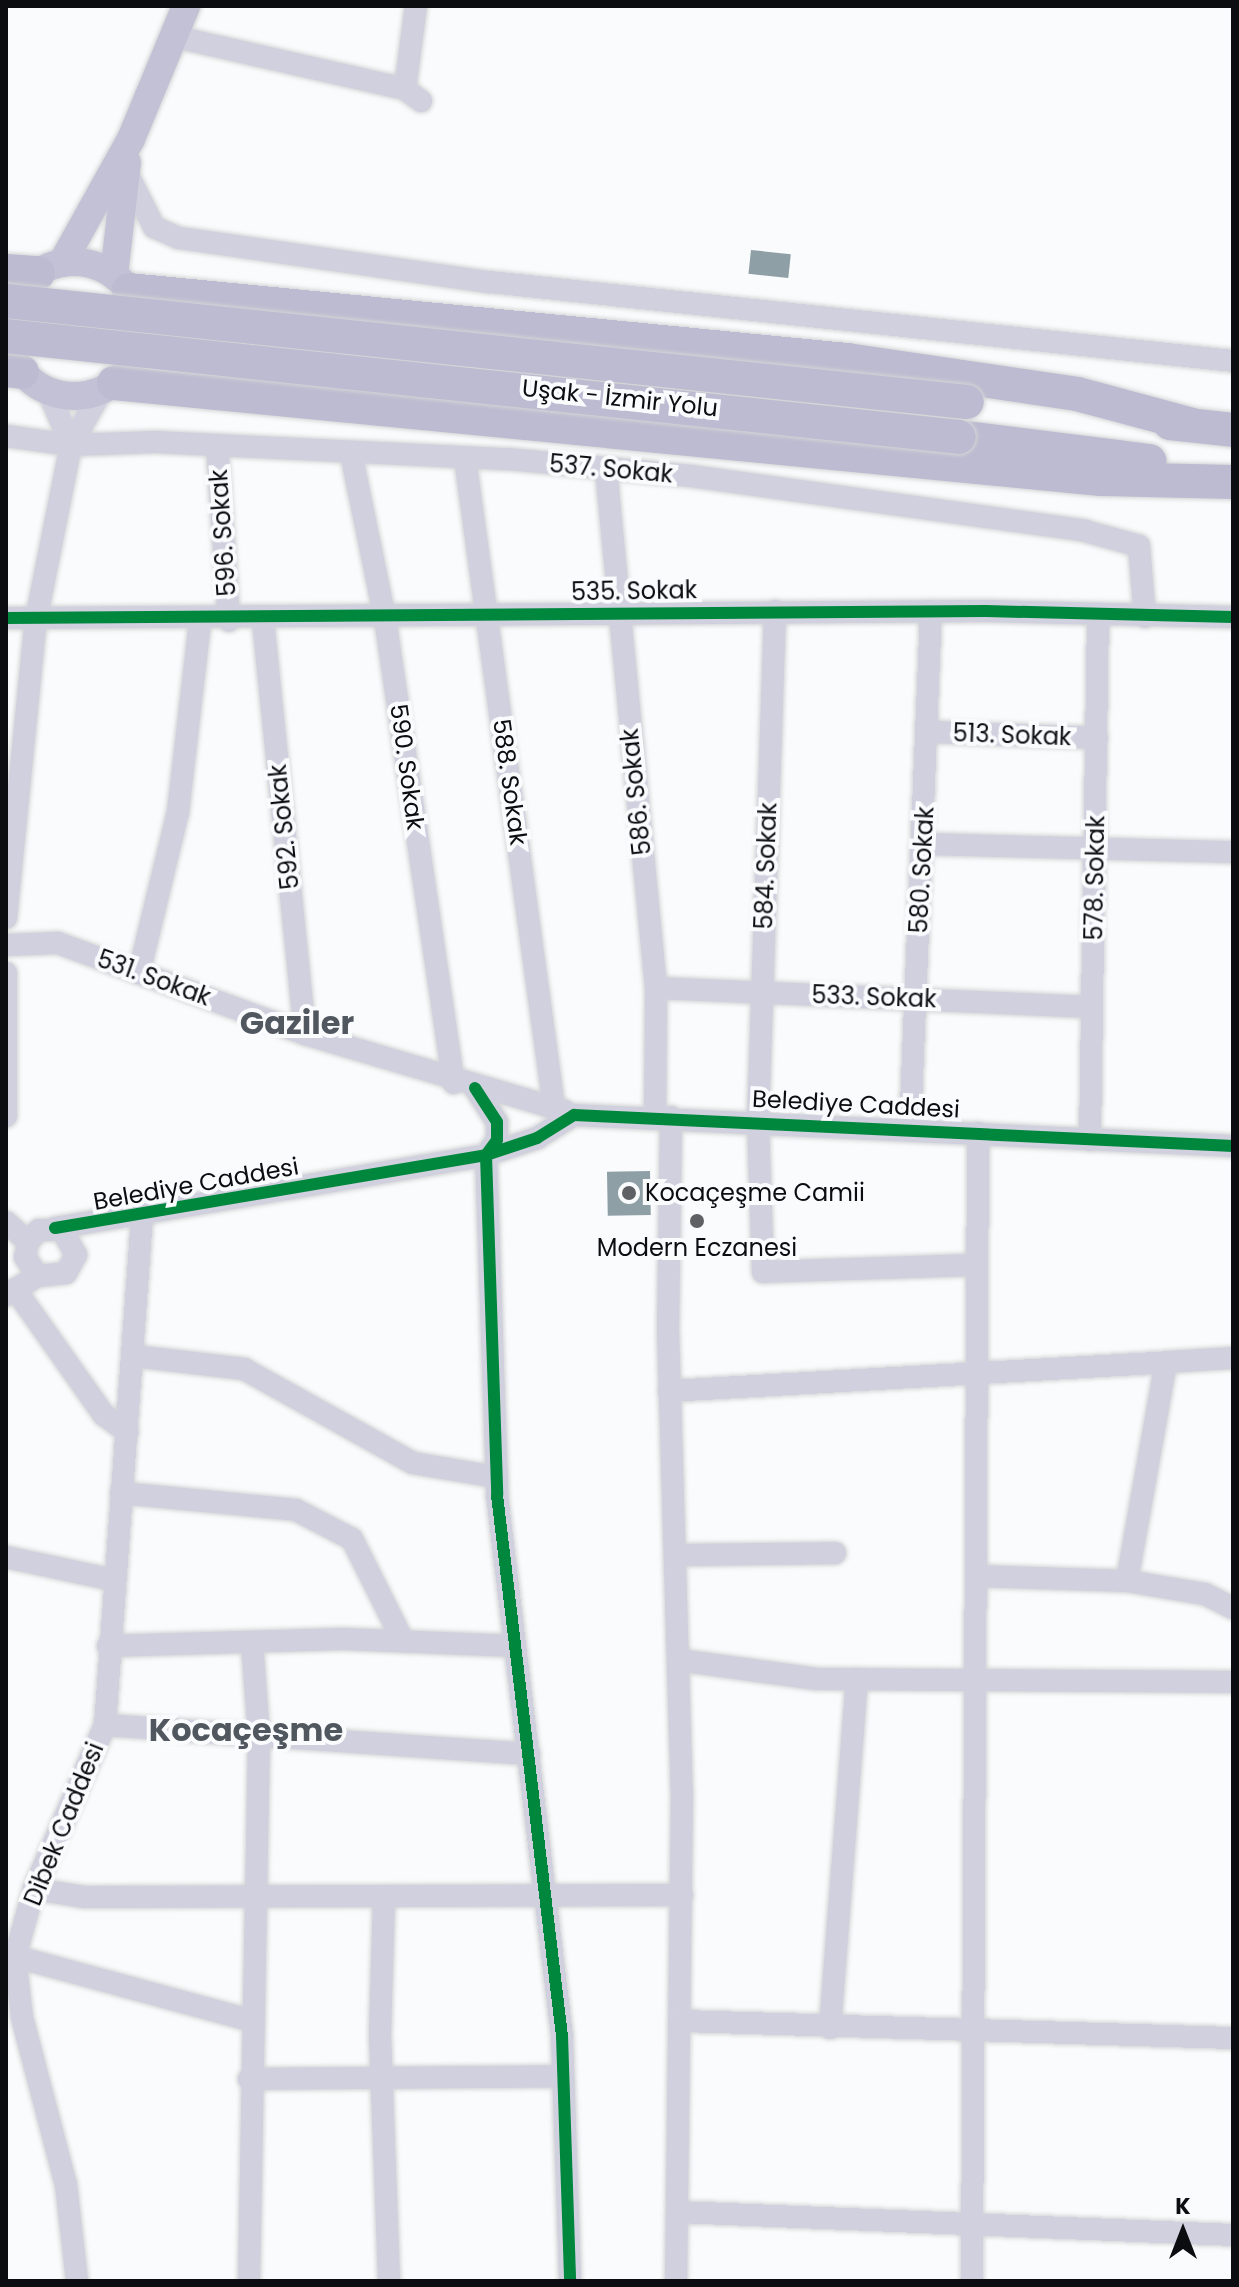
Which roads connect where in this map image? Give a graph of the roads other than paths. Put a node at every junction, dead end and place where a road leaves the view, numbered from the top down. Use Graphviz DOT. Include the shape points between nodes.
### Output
graph roads {
  1 [pos="186,6"];
  2 [pos="416,6"];
  3 [pos="176,37"];
  4 [pos="131,139"];
  5 [pos="126,170"];
  6 [pos="35,269"];
  7 [pos="121,282"];
  8 [pos="6,301"];
  9 [pos="6,336"];
  10 [pos="1233,361"];
  11 [pos="25,378"];
  12 [pos="108,387"];
  13 [pos="1193,425"];
  14 [pos="1233,430"];
  15 [pos="6,436"];
  16 [pos="71,445"];
  17 [pos="217,445"];
  18 [pos="351,453"];
  19 [pos="465,458"];
  20 [pos="606,469"];
  21 [pos="1233,472"];
  22 [pos="1233,482"];
  23 [pos="775,611"];
  24 [pos="931,611"];
  25 [pos="619,613"];
  26 [pos="1098,615"];
  27 [pos="488,616"];
  28 [pos="1145,617"];
  29 [pos="1233,617"];
  30 [pos="6,618"];
  31 [pos="385,618"];
  32 [pos="36,620"];
  33 [pos="263,620"];
  34 [pos="229,621"];
  35 [pos="200,622"];
  36 [pos="928,732"];
  37 [pos="1097,738"];
  38 [pos="8,841"];
  39 [pos="924,844"];
  40 [pos="1096,849"];
  41 [pos="1233,852"];
  42 [pos="6,918"];
  43 [pos="6,945"];
  44 [pos="6,973"];
  45 [pos="139,973"];
  46 [pos="6,979"];
  47 [pos="656,988"];
  48 [pos="762,992"];
  49 [pos="916,998"];
  50 [pos="1092,1007"];
  51 [pos="305,1034"];
  52 [pos="464,1085"];
  53 [pos="564,1111"];
  54 [pos="6,1116"];
  55 [pos="663,1116"];
  56 [pos="758,1121"];
  57 [pos="910,1129"];
  58 [pos="978,1133"];
  59 [pos="1090,1140"];
  60 [pos="1233,1146"];
  61 [pos="486,1155"];
  62 [pos="133,1219"];
  63 [pos="55,1228"];
  64 [pos="13,1231"];
  65 [pos="76,1255"];
  66 [pos="977,1265"];
  67 [pos="38,1276"];
  68 [pos="10,1292"];
  69 [pos="134,1356"];
  70 [pos="1233,1358"];
  71 [pos="1166,1362"];
  72 [pos="976,1371"];
  73 [pos="669,1391"];
  74 [pos="127,1432"];
  75 [pos="496,1477"];
  76 [pos="121,1493"];
  77 [pos="835,1553"];
  78 [pos="675,1555"];
  79 [pos="6,1557"];
  80 [pos="976,1576"];
  81 [pos="114,1580"];
  82 [pos="1127,1581"];
  83 [pos="1233,1608"];
  84 [pos="403,1641"];
  85 [pos="252,1642"];
  86 [pos="108,1646"];
  87 [pos="515,1646"];
  88 [pos="678,1660"];
  89 [pos="857,1679"];
  90 [pos="976,1680"];
  91 [pos="1233,1682"];
  92 [pos="105,1725"];
  93 [pos="259,1737"];
  94 [pos="529,1754"];
  95 [pos="34,1889"];
  96 [pos="682,1895"];
  97 [pos="253,1898"];
  98 [pos="545,1898"];
  99 [pos="384,1899"];
  100 [pos="10,1956"];
  101 [pos="249,2020"];
  102 [pos="682,2021"];
  103 [pos="14,2022"];
  104 [pos="830,2028"];
  105 [pos="975,2033"];
  106 [pos="1233,2038"];
  107 [pos="563,2076"];
  108 [pos="249,2079"];
  109 [pos="381,2081"];
  110 [pos="678,2212"];
  111 [pos="973,2223"];
  112 [pos="1233,2235"];
  113 [pos="77,2281"];
  114 [pos="249,2281"];
  115 [pos="389,2281"];
  116 [pos="570,2281"];
  117 [pos="676,2281"];
  118 [pos="972,2281"];
  1 -- 3 [label="main road"];
  2 -- 3 [label="street" via="413,95"];
  3 -- 4 [label="main road"];
  4 -- 5 [label="main road"];
  4 -- 6 [label="main road"];
  5 -- 7 [label="main road"];
  5 -- 10 [label="street" via="154,227 179,238 490,282"];
  6 -- 7 [label="main road"];
  6 -- 11 [label="main road" via="8,319"];
  7 -- 12 [label="main road" via="142,329 134,359"];
  7 -- 13 [label="highway" via="847,360 1077,394"];
  8 -- 13 [label="highway, Uşak - İzmir Yolu, bridge"];
  9 -- 21 [label="highway, Uşak - İzmir Yolu, bridge" via="959,437"];
  11 -- 12 [label="main road"];
  11 -- 16 [label="street"];
  12 -- 16 [label="street"];
  12 -- 22 [label="highway" via="1101,479"];
  13 -- 14 [label="highway, Uşak - İzmir Yolu"];
  15 -- 16 [label="street, 537. Sokak"];
  16 -- 17 [label="street, 537. Sokak"];
  16 -- 32 [label="street"];
  17 -- 18 [label="street, 537. Sokak"];
  17 -- 34 [label="street, 596. Sokak"];
  18 -- 19 [label="street, 537. Sokak"];
  18 -- 31 [label="street, 590. Sokak"];
  19 -- 20 [label="street, 537. Sokak"];
  19 -- 27 [label="street, 588. Sokak"];
  20 -- 25 [label="street, 586. Sokak"];
  20 -- 28 [label="street, 537. Sokak" via="1098,534 1139,546"];
  23 -- 24 [label="street, 535. Sokak"];
  23 -- 25 [label="street, 535. Sokak"];
  23 -- 48 [label="street, 584. Sokak"];
  24 -- 26 [label="street, 535. Sokak"];
  24 -- 36 [label="street, 580. Sokak"];
  25 -- 27 [label="street, 535. Sokak"];
  25 -- 47 [label="street, 586. Sokak"];
  26 -- 28 [label="street, 535. Sokak"];
  26 -- 37 [label="street, 578. Sokak"];
  27 -- 31 [label="street, 535. Sokak"];
  27 -- 53 [label="street, 588. Sokak"];
  28 -- 29 [label="street, 535. Sokak"];
  30 -- 32 [label="street, 535. Sokak"];
  31 -- 33 [label="street, 535. Sokak"];
  31 -- 52 [label="street, 590. Sokak"];
  32 -- 35 [label="street, 535. Sokak"];
  32 -- 38 [label="street"];
  33 -- 34 [label="street, 535. Sokak"];
  33 -- 51 [label="street, 592. Sokak"];
  34 -- 35 [label="street, 535. Sokak"];
  35 -- 45 [label="street" via="178,812"];
  36 -- 37 [label="street, 513. Sokak"];
  36 -- 39 [label="street, 580. Sokak"];
  37 -- 40 [label="street, 578. Sokak"];
  38 -- 42 [label="street"];
  39 -- 40 [label="street"];
  39 -- 49 [label="street, 580. Sokak"];
  40 -- 41 [label="street"];
  40 -- 50 [label="street, 578. Sokak"];
  43 -- 45 [label="street, 531. Sokak" via="58,943"];
  44 -- 46 [label="street"];
  45 -- 51 [label="street, 531. Sokak"];
  46 -- 54 [label="street"];
  47 -- 48 [label="street, 533. Sokak"];
  47 -- 55 [label="street, 586. Sokak"];
  48 -- 49 [label="street, 533. Sokak"];
  48 -- 56 [label="street, 584. Sokak"];
  49 -- 50 [label="street, 533. Sokak"];
  49 -- 57 [label="street, 580. Sokak"];
  50 -- 59 [label="street, 578. Sokak"];
  51 -- 52 [label="street, 531. Sokak"];
  52 -- 53 [label="street, 531. Sokak"];
  52 -- 61 [label="street" via="497,1122 497,1140"];
  53 -- 55 [label="street, Belediye Caddesi"];
  53 -- 61 [label="street, Belediye Caddesi"];
  55 -- 56 [label="street, Belediye Caddesi"];
  55 -- 73 [label="street, 586. Sokak"];
  56 -- 57 [label="street, Belediye Caddesi"];
  56 -- 66 [label="street, 584. Sokak" via="763,1272"];
  57 -- 58 [label="street, Belediye Caddesi"];
  58 -- 59 [label="street, Belediye Caddesi"];
  58 -- 66 [label="street"];
  59 -- 60 [label="street, Belediye Caddesi"];
  61 -- 62 [label="street, Belediye Caddesi"];
  61 -- 75 [label="street"];
  62 -- 63 [label="street, Belediye Caddesi"];
  62 -- 65 [label="street"];
  62 -- 69 [label="street, Dibek Caddesi"];
  63 -- 64 [label="street"];
  63 -- 65 [label="street" via="68,1235"];
  64 -- 67 [label="street"];
  65 -- 67 [label="street" via="60,1277"];
  66 -- 72 [label="street"];
  67 -- 68 [label="street"];
  68 -- 74 [label="street" via="104,1415"];
  69 -- 74 [label="street, Dibek Caddesi"];
  69 -- 75 [label="street" via="244,1369 413,1463"];
  70 -- 71 [label="street"];
  71 -- 72 [label="street"];
  71 -- 82 [label="street"];
  72 -- 73 [label="street"];
  72 -- 80 [label="street"];
  73 -- 78 [label="street, 586. Sokak"];
  74 -- 76 [label="street, Dibek Caddesi"];
  75 -- 87 [label="street"];
  76 -- 81 [label="street, Dibek Caddesi"];
  76 -- 84 [label="street" via="296,1510 352,1539"];
  77 -- 78 [label="street"];
  78 -- 88 [label="street, 586. Sokak"];
  79 -- 81 [label="street"];
  80 -- 82 [label="street"];
  80 -- 90 [label="street"];
  81 -- 86 [label="street, Dibek Caddesi"];
  82 -- 83 [label="street" via="1205,1594"];
  84 -- 85 [label="street"];
  84 -- 87 [label="street"];
  85 -- 86 [label="street"];
  85 -- 93 [label="street"];
  86 -- 92 [label="street, Dibek Caddesi"];
  87 -- 94 [label="street"];
  88 -- 89 [label="street"];
  88 -- 96 [label="street, 586. Sokak"];
  89 -- 90 [label="street"];
  89 -- 104 [label="street"];
  90 -- 91 [label="street"];
  90 -- 105 [label="street"];
  92 -- 93 [label="street"];
  92 -- 95 [label="street, Dibek Caddesi"];
  93 -- 94 [label="street"];
  93 -- 97 [label="street"];
  94 -- 98 [label="street"];
  95 -- 97 [label="street"];
  95 -- 100 [label="street, Dibek Caddesi"];
  96 -- 98 [label="street"];
  96 -- 102 [label="street, 586. Sokak"];
  97 -- 99 [label="street"];
  97 -- 101 [label="street"];
  98 -- 99 [label="street"];
  98 -- 107 [label="street"];
  99 -- 109 [label="street"];
  100 -- 101 [label="street"];
  100 -- 103 [label="street, Dibek Caddesi"];
  101 -- 108 [label="street"];
  102 -- 104 [label="street"];
  102 -- 110 [label="street, 586. Sokak"];
  103 -- 113 [label="street, Dibek Caddesi" via="66,2185"];
  104 -- 105 [label="street"];
  105 -- 106 [label="street"];
  105 -- 111 [label="street"];
  107 -- 109 [label="street"];
  107 -- 116 [label="street"];
  108 -- 109 [label="street"];
  108 -- 114 [label="street"];
  109 -- 115 [label="street"];
  110 -- 111 [label="street"];
  110 -- 117 [label="street, 586. Sokak"];
  111 -- 112 [label="street"];
  111 -- 118 [label="street"];
}
